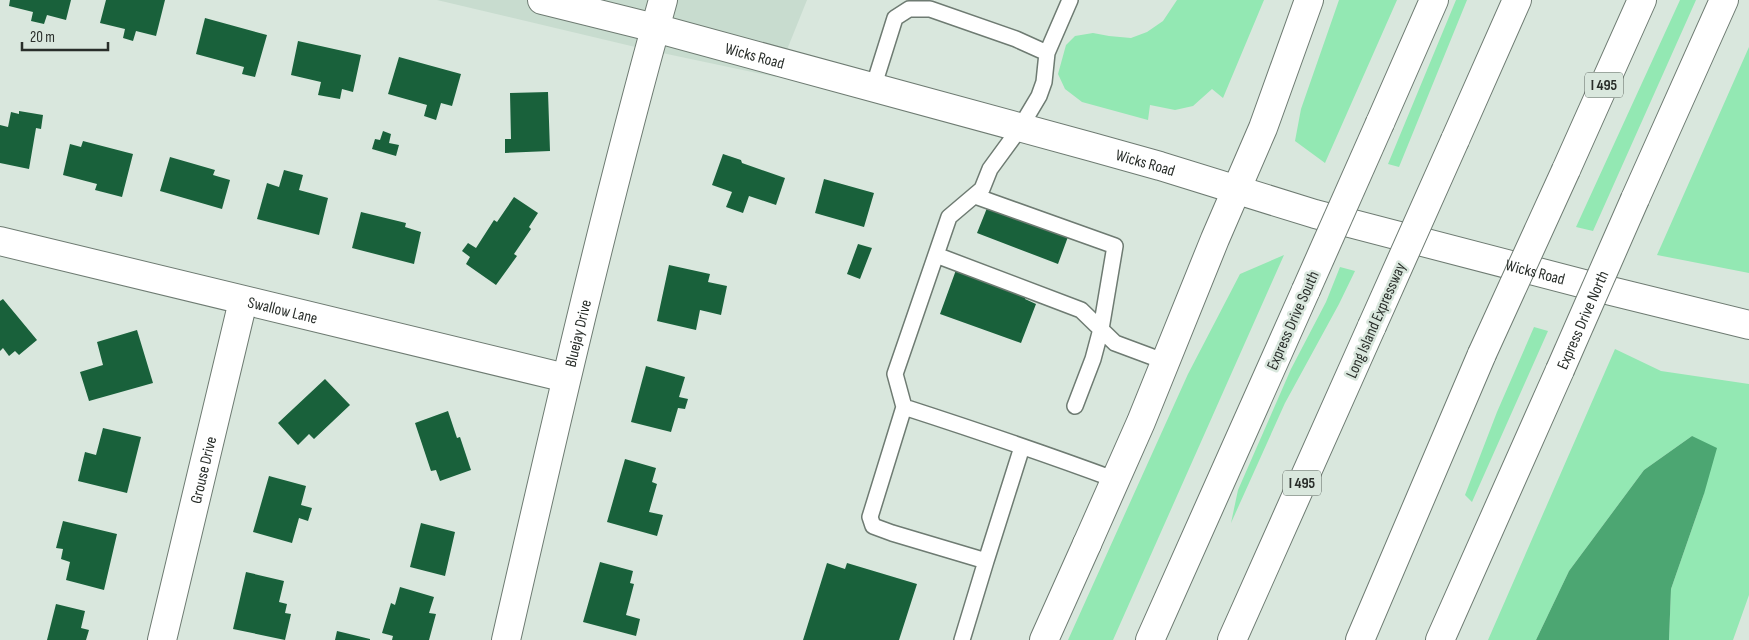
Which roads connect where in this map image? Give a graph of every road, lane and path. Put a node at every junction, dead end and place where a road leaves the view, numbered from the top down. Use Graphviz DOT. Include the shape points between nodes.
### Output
graph roads {
  1 [pos="542,0"];
  2 [pos="663,0"];
  3 [pos="1070,0"];
  4 [pos="1309,0"];
  5 [pos="1434,0"];
  6 [pos="1517,0"];
  7 [pos="1642,0"];
  8 [pos="1724,0"];
  9 [pos="655,28"];
  10 [pos="1047,53"];
  11 [pos="873,88"];
  12 [pos="1020,128"];
  13 [pos="1236,189"];
  14 [pos="974,196"];
  15 [pos="0,241"];
  16 [pos="936,255"];
  17 [pos="243,300"];
  18 [pos="1749,324"];
  19 [pos="1101,329"];
  20 [pos="1166,362"];
  21 [pos="566,378"];
  22 [pos="1075,406"];
  23 [pos="904,407"];
  24 [pos="1022,446"];
  25 [pos="1116,480"];
  26 [pos="986,561"];
  27 [pos="162,640"];
  28 [pos="506,640"];
  29 [pos="962,640"];
  30 [pos="1044,640"];
  31 [pos="1150,640"];
  32 [pos="1232,640"];
  33 [pos="1360,640"];
  34 [pos="1440,640"];
  1 -- 9 [label="main road, Wicks Road"];
  2 -- 9 [label="main road, Bluejay Drive"];
  3 -- 10 [label="lane"];
  4 -- 13 [label="main road" via="1263,128"];
  5 -- 31 [label="main road, Express Drive South, bridge"];
  6 -- 32 [label="main road, Long Island Expressway / I 495, bridge"];
  7 -- 33 [label="main road, I 495, bridge" via="1482,354"];
  8 -- 34 [label="main road, Express Drive North, bridge"];
  9 -- 11 [label="main road, Wicks Road"];
  9 -- 21 [label="main road, Bluejay Drive"];
  10 -- 11 [label="lane" via="930,9 909,9 894,18"];
  10 -- 12 [label="lane" via="1039,96"];
  11 -- 12 [label="main road, Wicks Road"];
  12 -- 13 [label="main road, Wicks Road"];
  12 -- 14 [label="lane" via="990,169 982,189"];
  13 -- 18 [label="main road, Wicks Road" via="1315,214"];
  13 -- 20 [label="main road"];
  14 -- 16 [label="lane" via="949,217"];
  14 -- 19 [label="lane" via="1115,246"];
  15 -- 17 [label="main road, Swallow Lane"];
  16 -- 19 [label="lane" via="1081,310"];
  16 -- 23 [label="lane" via="895,374"];
  17 -- 21 [label="main road, Swallow Lane"];
  17 -- 27 [label="main road, Grouse Drive"];
  19 -- 20 [label="lane" via="1115,343"];
  19 -- 22 [label="lane"];
  20 -- 25 [label="main road"];
  21 -- 28 [label="main road, Bluejay Drive"];
  23 -- 24 [label="lane"];
  23 -- 26 [label="lane" via="870,517 873,526"];
  24 -- 25 [label="lane"];
  24 -- 26 [label="lane"];
  25 -- 30 [label="main road"];
  26 -- 29 [label="lane"];
}
